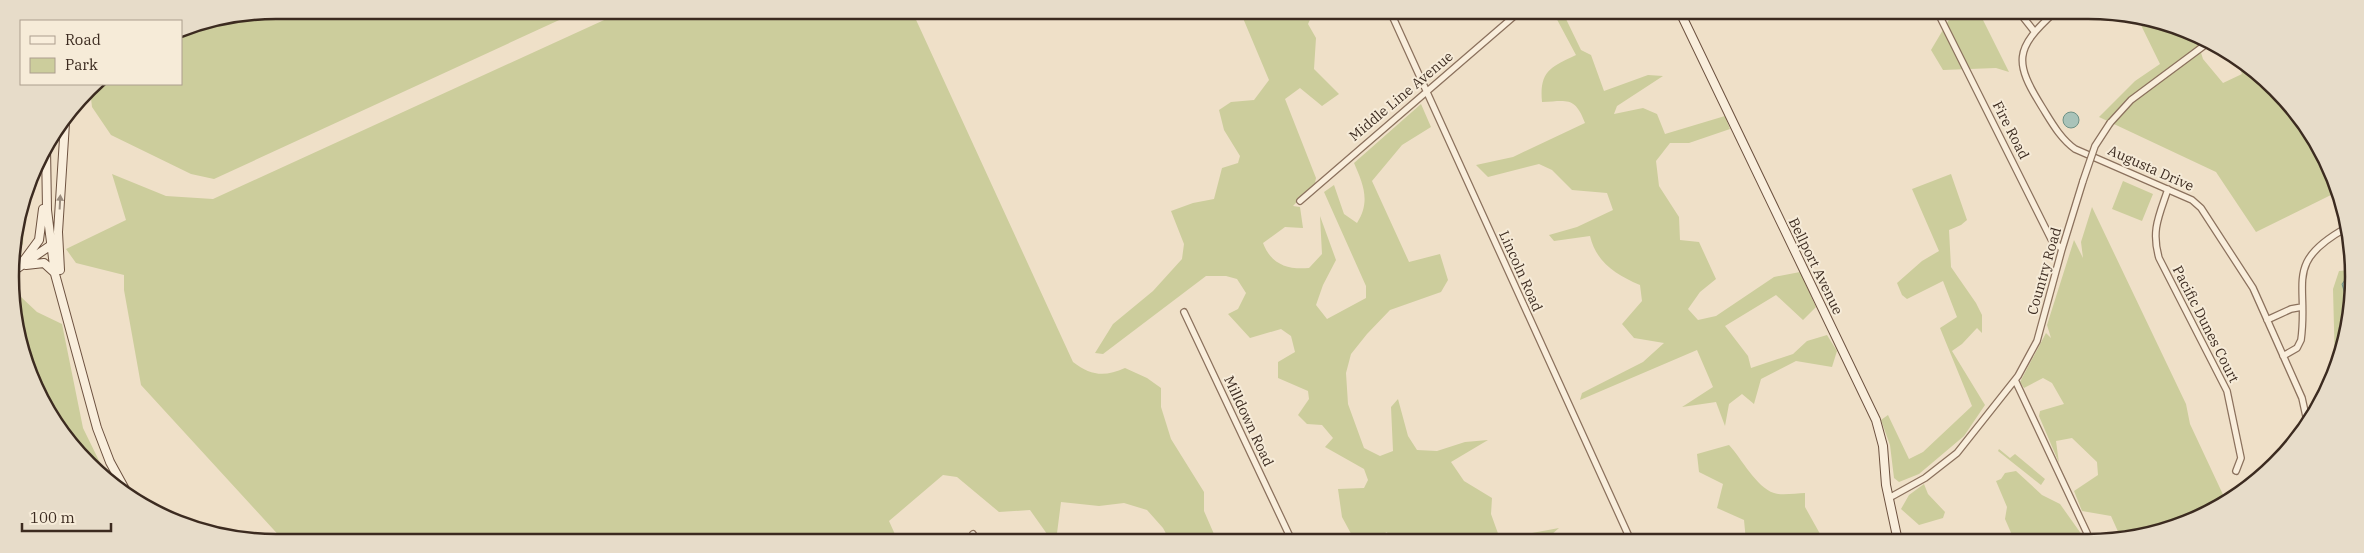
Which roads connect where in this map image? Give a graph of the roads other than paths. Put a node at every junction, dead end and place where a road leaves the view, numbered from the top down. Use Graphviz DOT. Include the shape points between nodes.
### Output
graph roads {
  1 [pos="1394,19"];
  2 [pos="1511,19"];
  3 [pos="1683,19"];
  4 [pos="1941,19"];
  5 [pos="2025,19"];
  6 [pos="2047,19"];
  7 [pos="2034,31"];
  8 [pos="2203,46"];
  9 [pos="1426,91"];
  10 [pos="64,130"];
  11 [pos="45,163"];
  12 [pos="2168,189"];
  13 [pos="1300,201"];
  14 [pos="2341,231"];
  15 [pos="54,243"];
  16 [pos="2062,249"];
  17 [pos="19,265"];
  18 [pos="19,266"];
  19 [pos="19,268"];
  20 [pos="55,274"];
  21 [pos="61,287"];
  22 [pos="2302,307"];
  23 [pos="1184,312"];
  24 [pos="2267,320"];
  25 [pos="2283,356"];
  26 [pos="2015,380"];
  27 [pos="2306,414"];
  28 [pos="2236,471"];
  29 [pos="121,482"];
  30 [pos="1889,498"];
  31 [pos="2087,533"];
  32 [pos="1289,534"];
  33 [pos="1628,534"];
  34 [pos="1897,534"];
  1 -- 9 [label="street, Lincoln Road"];
  2 -- 9 [label="street, Middle Line Avenue"];
  3 -- 30 [label="main road, Bellport Avenue" via="1876,420 1883,446"];
  4 -- 16 [label="street, Fire Road" via="2051,239"];
  5 -- 7 [label="street"];
  6 -- 7 [label="street, Augusta Drive"];
  7 -- 12 [label="street, Augusta Drive" via="2025,47 2022,70 2065,142"];
  8 -- 16 [label="street, Country Road, bridge" via="2131,100 2110,123 2096,146"];
  9 -- 13 [label="street, Middle Line Avenue"];
  9 -- 33 [label="street, Lincoln Road"];
  15 -- 10 [label="main road, one-way"];
  11 -- 15 [label="main road"];
  11 -- 17 [label="main road" via="41,235 34,249"];
  12 -- 24 [label="street, Augusta Drive" via="2201,208 2252,288"];
  12 -- 28 [label="street, Pacific Dunes Court" via="2154,229 2155,243 2159,258 2227,391 2242,458"];
  14 -- 22 [label="street" via="2318,246 2309,258 2301,284"];
  15 -- 18 [label="main road"];
  15 -- 20 [label="main road"];
  15 -- 21 [label="main road"];
  16 -- 26 [label="street, Country Road" via="2037,341"];
  19 -- 20 [label="main road" via="40,262 47,264"];
  20 -- 21 [label="main road"];
  21 -- 29 [label="main road" via="96,428"];
  22 -- 24 [label="street"];
  22 -- 25 [label="street" via="2301,340 2297,348"];
  23 -- 32 [label="street, Milldown Road"];
  24 -- 25 [label="street, Augusta Drive"];
  25 -- 27 [label="street, Augusta Drive" via="2302,398"];
  26 -- 30 [label="street, Country Road" via="1957,453 1926,478"];
  26 -- 31 [label="street"];
  30 -- 34 [label="main road, Bellport Avenue"];
}
